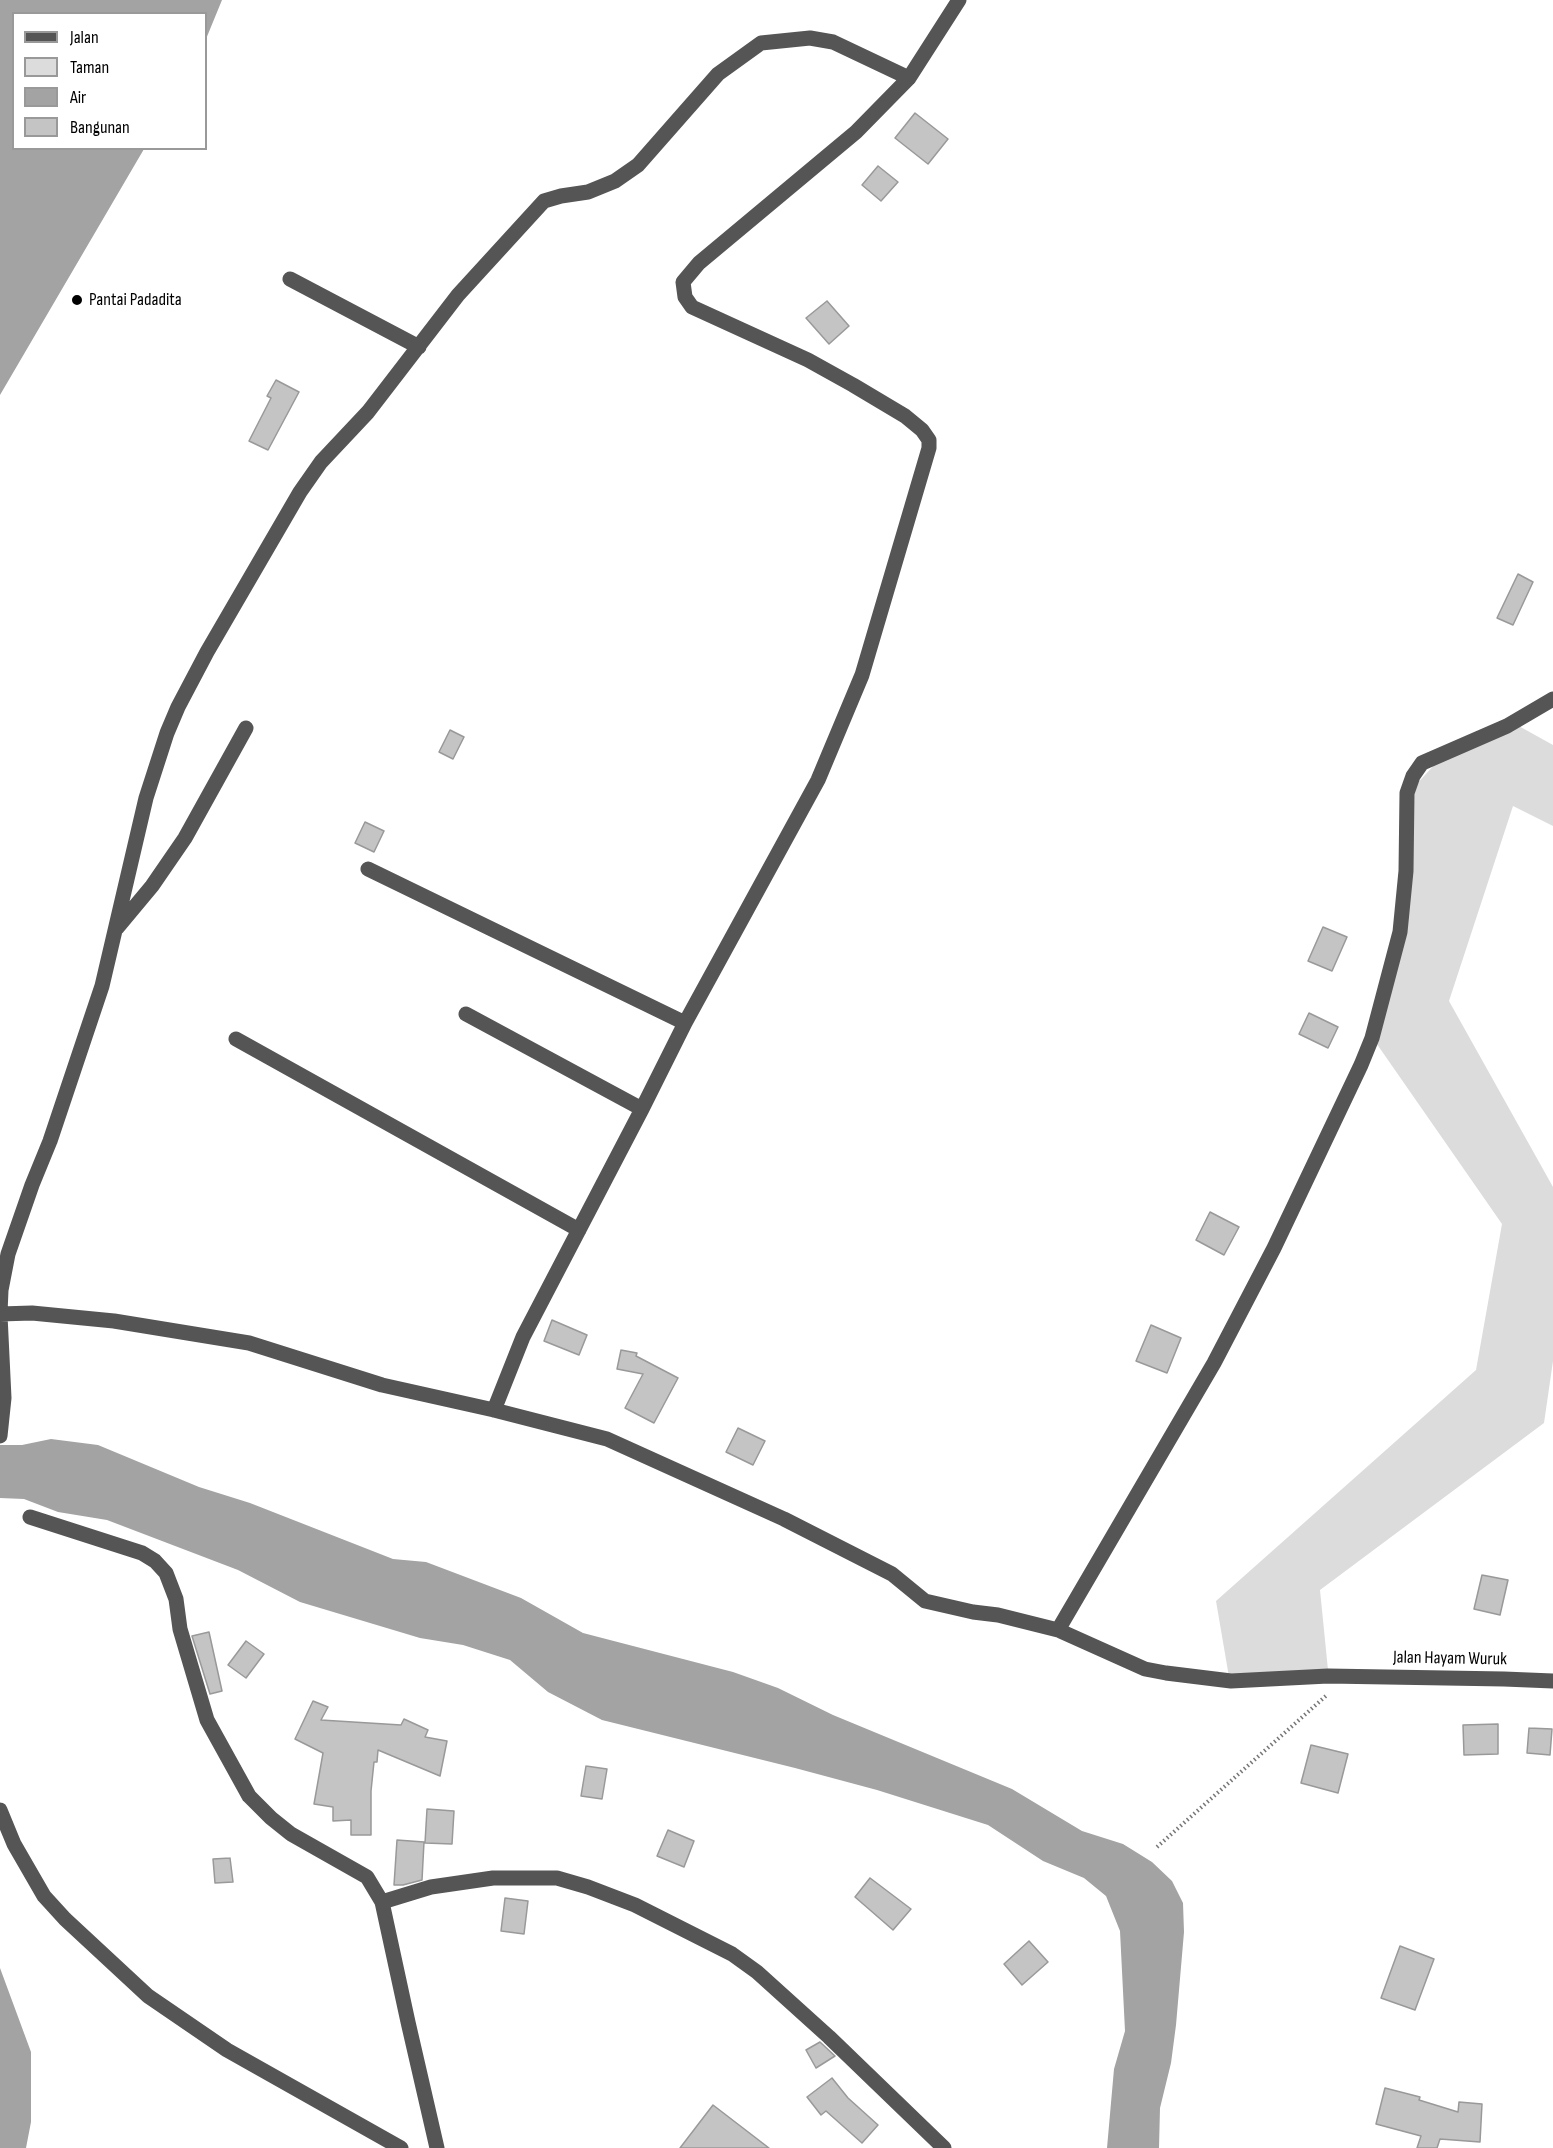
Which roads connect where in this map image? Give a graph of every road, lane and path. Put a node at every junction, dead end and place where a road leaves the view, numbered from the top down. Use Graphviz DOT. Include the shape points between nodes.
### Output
graph roads {
  1 [pos="958,0"];
  2 [pos="909,78"];
  3 [pos="290,279"];
  4 [pos="419,347"];
  5 [pos="1553,699"];
  6 [pos="246,728"];
  7 [pos="368,869"];
  8 [pos="115,931"];
  9 [pos="466,1014"];
  10 [pos="685,1023"];
  11 [pos="236,1040"];
  12 [pos="642,1109"];
  13 [pos="579,1230"];
  14 [pos="0,1314"];
  15 [pos="494,1410"];
  16 [pos="0,1436"];
  17 [pos="30,1517"];
  18 [pos="1058,1630"];
  19 [pos="1346,1677"];
  20 [pos="1553,1681"];
  21 [pos="0,1810"];
  22 [pos="1157,1847"];
  23 [pos="382,1902"];
  24 [pos="401,2148"];
  25 [pos="437,2148"];
  26 [pos="944,2148"];
  1 -- 2 [label="street"];
  2 -- 4 [label="street" via="833,42 810,38 761,43 718,74 638,165 615,181 588,192 544,201 458,295"];
  2 -- 10 [label="street" via="856,132 699,263 683,282 685,297 692,307 854,385 905,416 929,440 925,466 862,675 818,780"];
  3 -- 4 [label="street"];
  4 -- 8 [label="street" via="300,492 178,707 146,798"];
  5 -- 18 [label="street" via="1507,726 1422,763 1413,776 1407,793 1400,932 1361,1065 1214,1363"];
  6 -- 8 [label="street" via="185,838"];
  7 -- 10 [label="street"];
  8 -- 14 [label="street" via="90,1026 8,1254"];
  9 -- 12 [label="street"];
  10 -- 12 [label="street"];
  11 -- 13 [label="street"];
  12 -- 13 [label="street"];
  13 -- 15 [label="street" via="523,1337"];
  14 -- 15 [label="street, Jalan Hayam Wuruk" via="32,1312 114,1321 239,1341 382,1385"];
  14 -- 16 [label="street" via="4,1398"];
  15 -- 18 [label="street, Jalan Hayam Wuruk" via="607,1439 784,1519 892,1574 925,1601"];
  17 -- 23 [label="street" via="142,1553 166,1573 207,1720 249,1796 291,1834 368,1877"];
  18 -- 19 [label="street, Jalan Hayam Wuruk" via="1145,1669 1177,1675 1231,1681"];
  19 -- 20 [label="street, Jalan Hayam Wuruk"];
  19 -- 22 [label="path"];
  21 -- 24 [label="street" via="14,1845 44,1896 148,1996 227,2050"];
  23 -- 25 [label="street"];
  23 -- 26 [label="street" via="431,1887 493,1878 557,1878 635,1905 732,1954 758,1972"];
}
